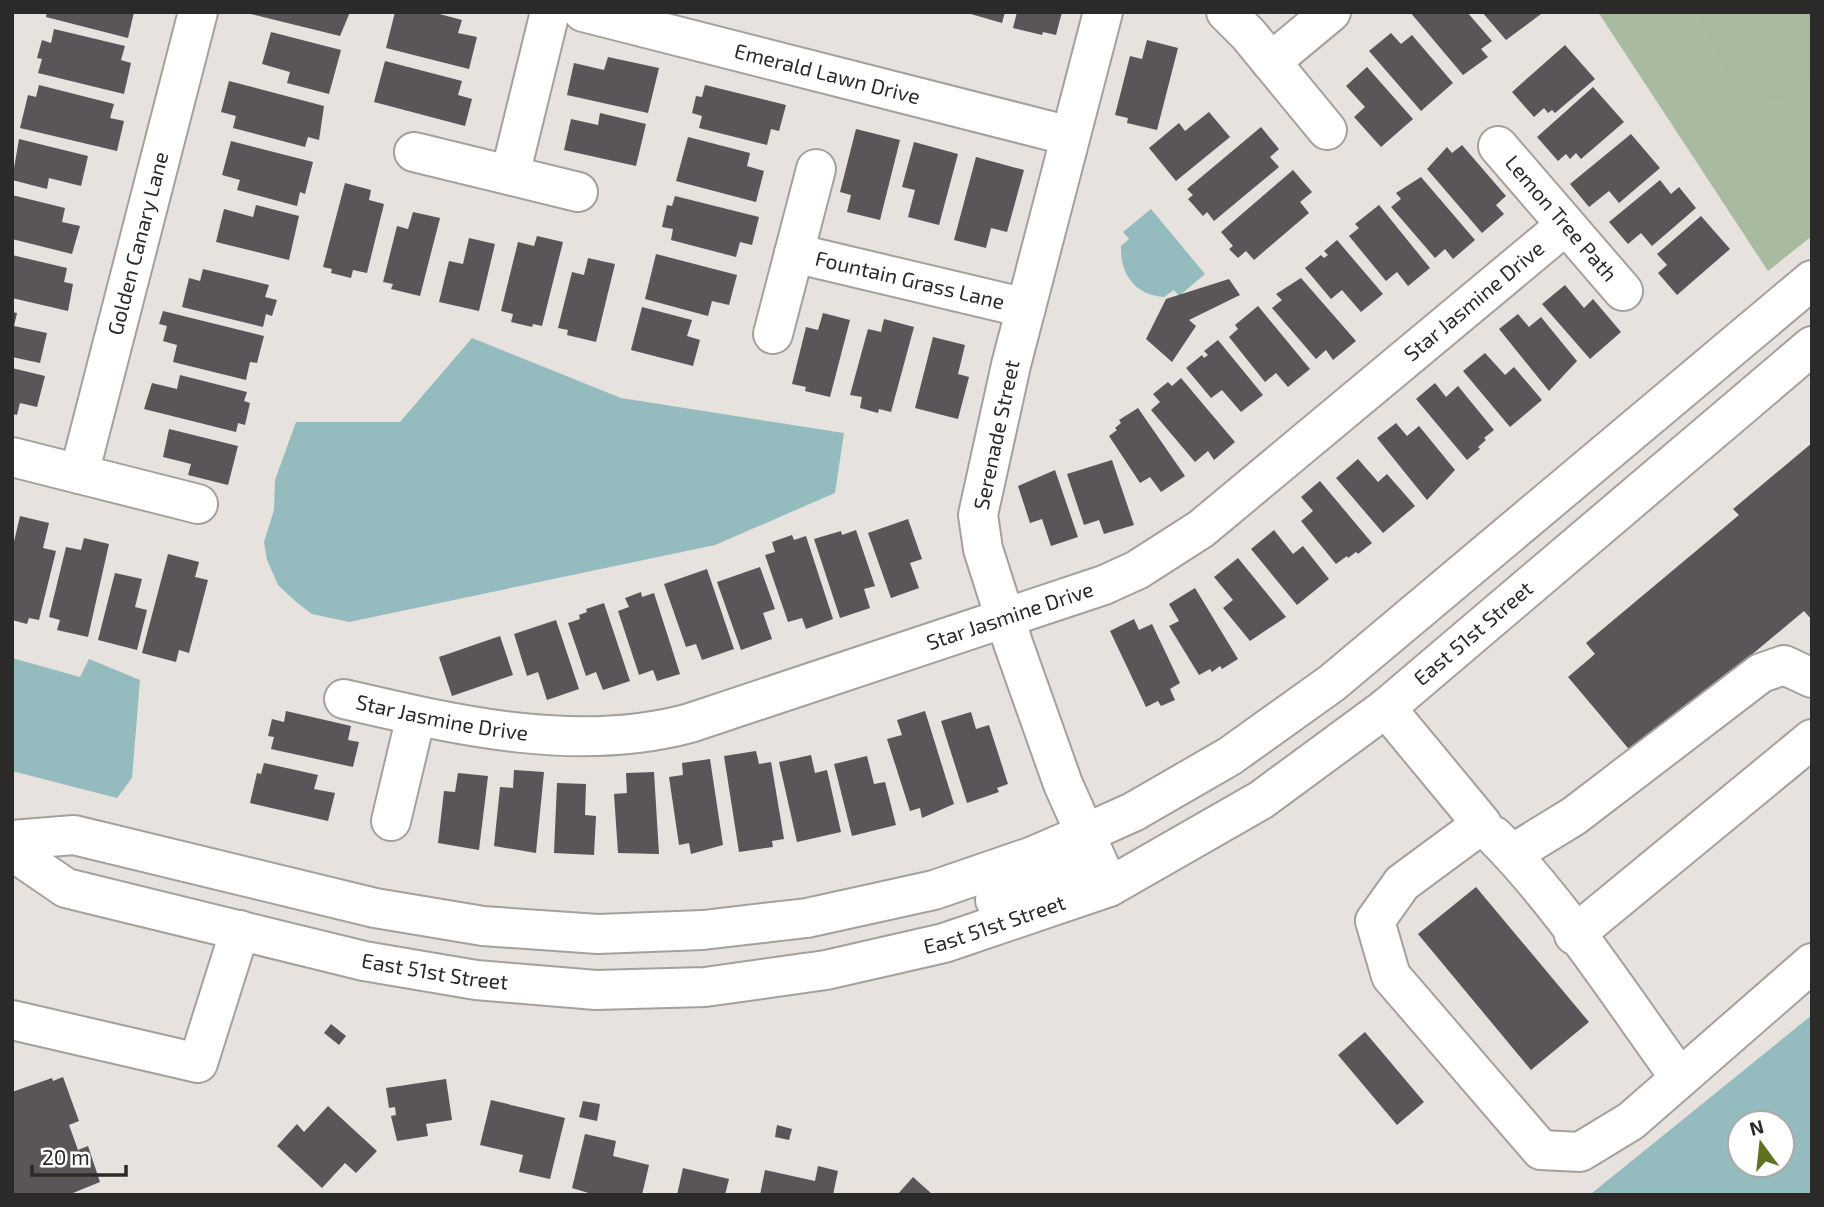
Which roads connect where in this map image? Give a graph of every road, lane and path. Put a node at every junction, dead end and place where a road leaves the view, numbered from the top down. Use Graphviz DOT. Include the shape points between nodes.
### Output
graph roads {
  1 [pos="198,12"];
  2 [pos="550,12"];
  3 [pos="583,12"];
  4 [pos="1103,12"];
  5 [pos="1226,12"];
  6 [pos="1331,12"];
  7 [pos="1271,62"];
  8 [pos="1327,130"];
  9 [pos="1070,136"];
  10 [pos="1498,146"];
  11 [pos="414,152"];
  12 [pos="816,169"];
  13 [pos="510,175"];
  14 [pos="578,192"];
  15 [pos="1566,225"];
  16 [pos="794,253"];
  17 [pos="1812,280"];
  18 [pos="1623,291"];
  19 [pos="1026,308"];
  20 [pos="773,334"];
  21 [pos="1812,346"];
  22 [pos="12,457"];
  23 [pos="79,474"];
  24 [pos="198,504"];
  25 [pos="1005,620"];
  26 [pos="1812,678"];
  27 [pos="344,699"];
  28 [pos="1386,708"];
  29 [pos="416,716"];
  30 [pos="1812,739"];
  31 [pos="391,821"];
  32 [pos="1482,824"];
  33 [pos="12,840"];
  34 [pos="12,851"];
  35 [pos="1512,854"];
  36 [pos="1096,860"];
  37 [pos="240,930"];
  38 [pos="1574,934"];
  39 [pos="1812,963"];
  40 [pos="12,1020"];
  41 [pos="1680,1078"];
  1 -- 23 [label="street, Golden Canary Lane"];
  2 -- 13 [label="street"];
  3 -- 9 [label="street, Emerald Lawn Drive"];
  4 -- 9 [label="street, Serenade Street"];
  5 -- 7 [label="street"];
  6 -- 7 [label="street"];
  7 -- 8 [label="street"];
  9 -- 19 [label="street, Serenade Street"];
  10 -- 15 [label="street, Lemon Tree Path"];
  11 -- 13 [label="street"];
  12 -- 16 [label="street"];
  13 -- 14 [label="street"];
  15 -- 18 [label="street, Lemon Tree Path"];
  15 -- 25 [label="street, Star Jasmine Drive" via="1201,529 1137,570"];
  16 -- 19 [label="street, Fountain Grass Lane"];
  16 -- 20 [label="street"];
  17 -- 36 [label="street, East 51st Street" via="1332,683 1230,755 1133,812"];
  19 -- 25 [label="street, Serenade Street" via="978,515 983,549"];
  21 -- 28 [label="street, East 51st Street"];
  22 -- 23 [label="street"];
  23 -- 24 [label="street"];
  25 -- 29 [label="street, Star Jasmine Drive" via="690,723 639,734 538,734"];
  25 -- 36 [label="street, Serenade Street"];
  26 -- 35 [label="street" via="1784,665 1760,673 1574,816"];
  27 -- 29 [label="street, Star Jasmine Drive"];
  28 -- 32 [label="street"];
  28 -- 36 [label="street, East 51st Street" via="1261,800"];
  29 -- 31 [label="street"];
  30 -- 38 [label="street"];
  32 -- 35 [label="street"];
  32 -- 41 [label="street" via="1402,883 1375,921 1391,976 1541,1150 1580,1152 1631,1121"];
  33 -- 36 [label="street, East 51st Street" via="74,835 375,908 483,926 598,934 702,930 807,918 934,890 1034,856"];
  34 -- 37 [label="street, East 51st Street" via="66,888"];
  35 -- 38 [label="street"];
  36 -- 37 [label="street, East 51st Street" via="944,943 826,970 705,987 596,990 476,981 364,961"];
  37 -- 40 [label="street" via="198,1063"];
  38 -- 41 [label="street"];
  39 -- 41 [label="street"];
}
